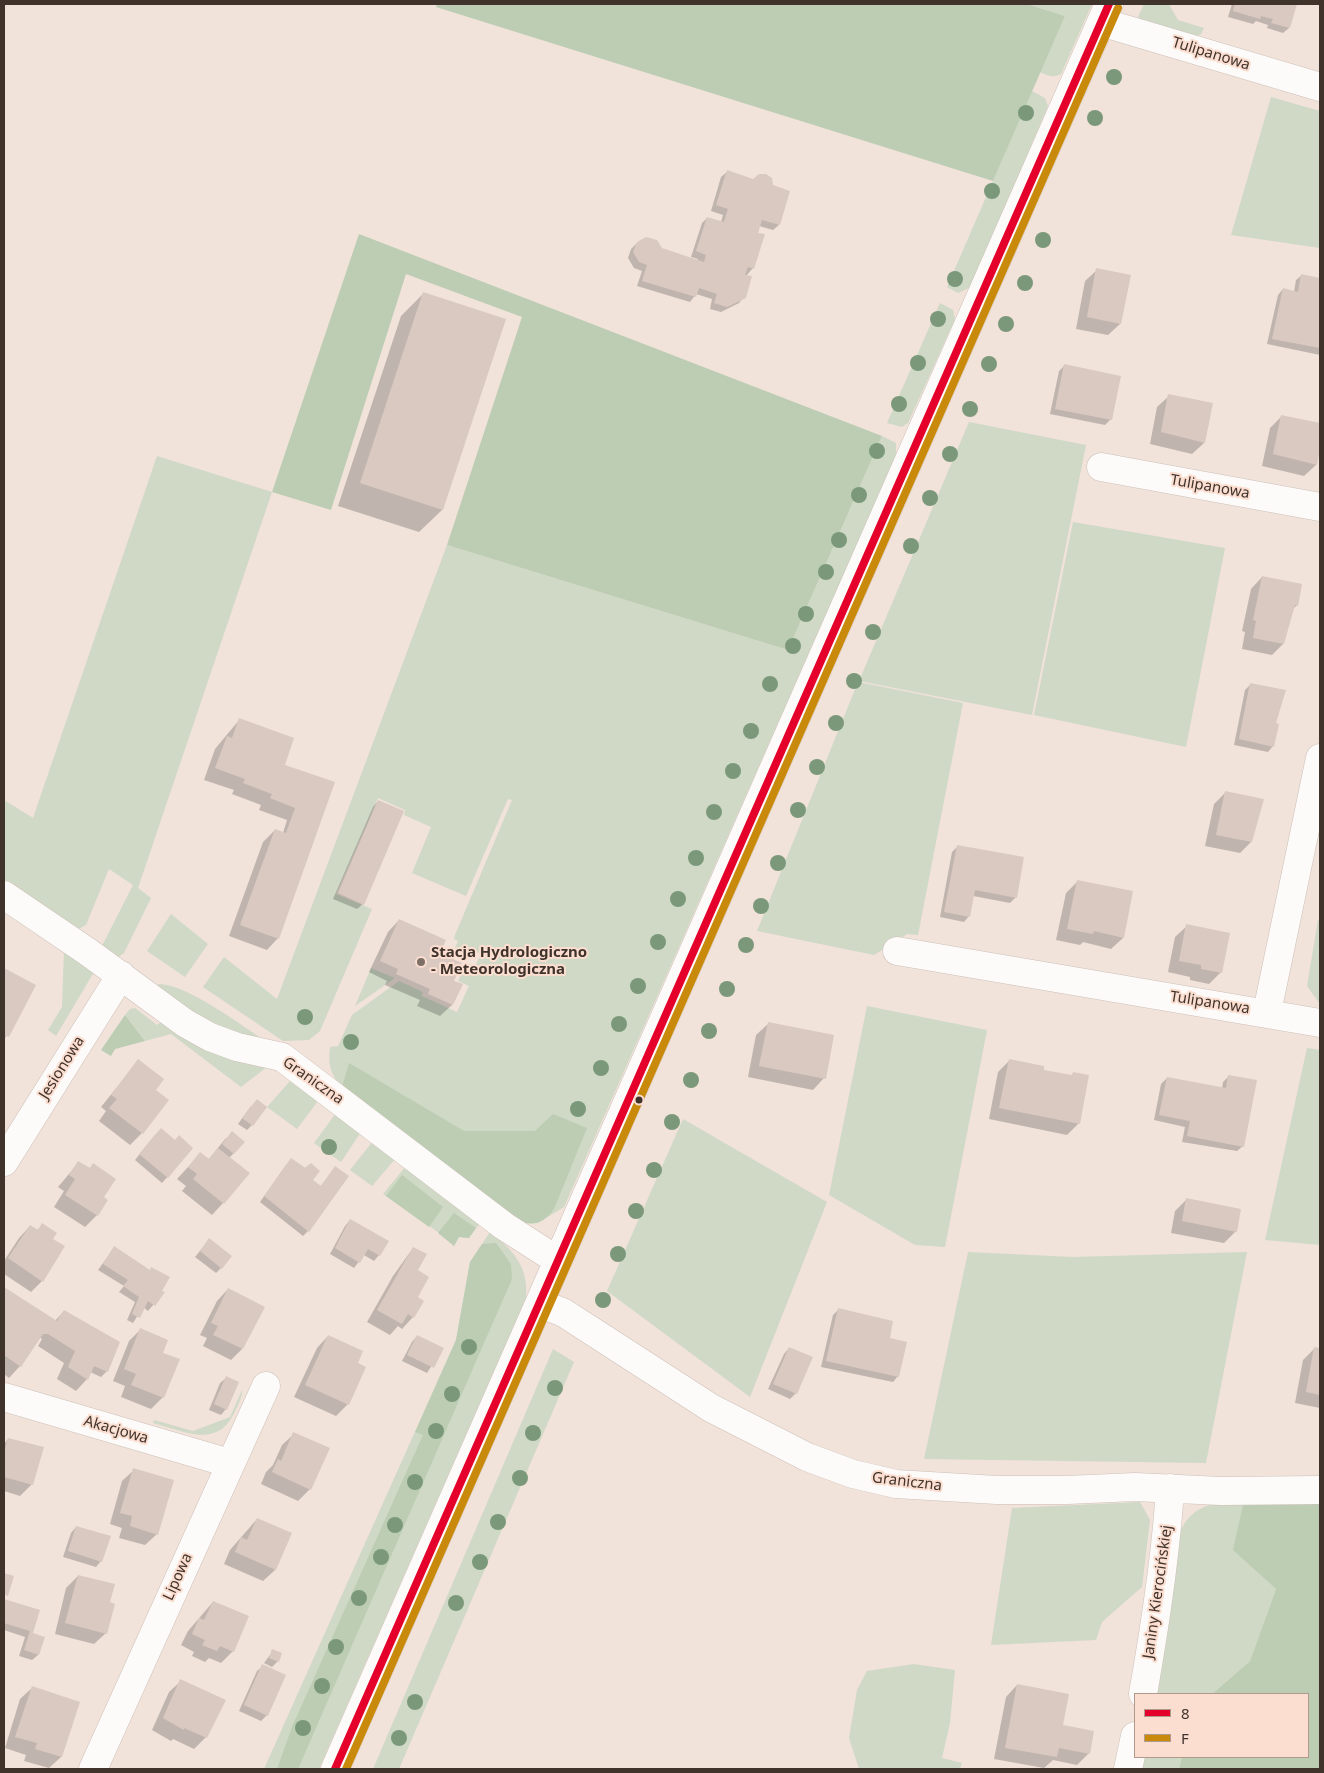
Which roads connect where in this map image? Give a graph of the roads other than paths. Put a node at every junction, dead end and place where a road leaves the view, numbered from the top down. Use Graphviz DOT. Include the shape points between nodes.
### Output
graph roads {
  1 [pos="1105,13"];
  2 [pos="1320,87"];
  3 [pos="1100,467"];
  4 [pos="1320,507"];
  5 [pos="1320,758"];
  6 [pos="4,895"];
  7 [pos="897,951"];
  8 [pos="121,975"];
  9 [pos="1267,1012"];
  10 [pos="1320,1023"];
  11 [pos="4,1162"];
  12 [pos="559,1258"];
  13 [pos="540,1303"];
  14 [pos="266,1386"];
  15 [pos="4,1397"];
  16 [pos="229,1464"];
  17 [pos="1170,1488"];
  18 [pos="1320,1490"];
  19 [pos="1143,1693"];
  20 [pos="1134,1741"];
  21 [pos="93,1769"];
  22 [pos="334,1769"];
  23 [pos="1128,1769"];
  1 -- 2 [label="street, Tulipanowa"];
  1 -- 12 [label="street"];
  3 -- 4 [label="street, Tulipanowa"];
  5 -- 9 [label="street, Tulipanowa"];
  6 -- 8 [label="street, Graniczna"];
  7 -- 9 [label="street, Tulipanowa"];
  8 -- 11 [label="street, Jesionowa"];
  8 -- 12 [label="street, Graniczna" via="185,1023 210,1037 260,1054 282,1057 504,1226"];
  9 -- 10 [label="street"];
  12 -- 13 [label="street"];
  13 -- 17 [label="street, Graniczna" via="564,1313 711,1408 807,1457 853,1474 896,1484 951,1488"];
  13 -- 22 [label="street"];
  14 -- 16 [label="street, Lipowa"];
  15 -- 16 [label="street, Akacjowa"];
  16 -- 21 [label="street, Lipowa"];
  17 -- 18 [label="street, Graniczna"];
  17 -- 19 [label="street, Janiny Kierocińskiej"];
  20 -- 23 [label="street"];
}
